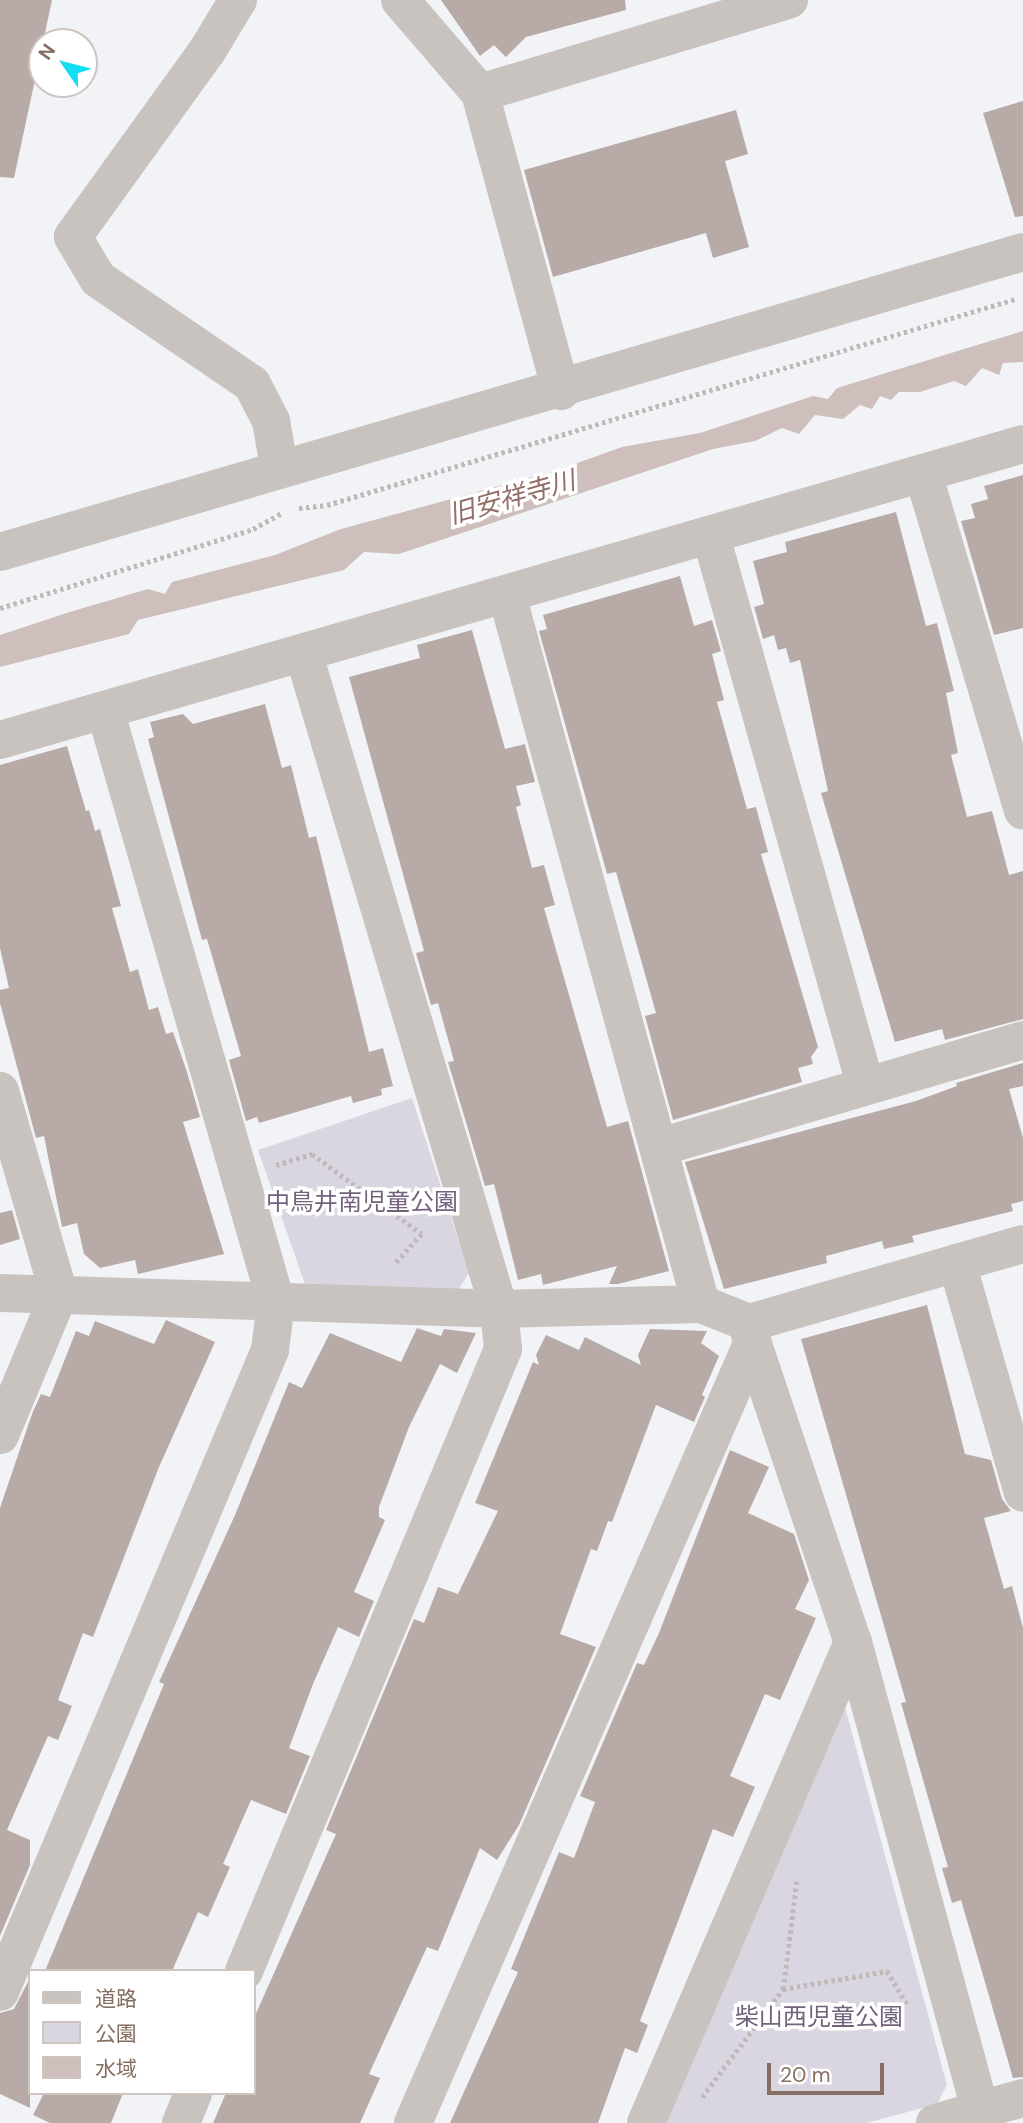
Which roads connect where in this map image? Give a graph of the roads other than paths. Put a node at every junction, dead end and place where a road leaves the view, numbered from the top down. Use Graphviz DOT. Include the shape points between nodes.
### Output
graph roads {
  1 [pos="238,0"];
  2 [pos="400,0"];
  3 [pos="789,0"];
  4 [pos="694,12"];
  5 [pos="480,93"];
  6 [pos="1023,252"];
  7 [pos="561,391"];
  8 [pos="1023,444"];
  9 [pos="279,467"];
  10 [pos="923,473"];
  11 [pos="711,536"];
  12 [pos="0,552"];
  13 [pos="507,595"];
  14 [pos="304,654"];
  15 [pos="106,713"];
  16 [pos="0,740"];
  17 [pos="1023,811"];
  18 [pos="1023,1040"];
  19 [pos="865,1084"];
  20 [pos="0,1091"];
  21 [pos="660,1147"];
  22 [pos="1023,1244"];
  23 [pos="957,1263"];
  24 [pos="0,1293"];
  25 [pos="59,1294"];
  26 [pos="276,1302"];
  27 [pos="701,1304"];
  28 [pos="499,1308"];
  29 [pos="750,1334"];
  30 [pos="0,1435"];
  31 [pos="1023,1493"];
  32 [pos="853,1642"];
  33 [pos="245,1969"];
  34 [pos="0,1992"];
  35 [pos="192,2095"];
  36 [pos="1023,2098"];
  37 [pos="649,2115"];
  38 [pos="982,2117"];
  39 [pos="181,2123"];
  40 [pos="413,2123"];
  41 [pos="936,2123"];
  1 -- 9 [label="street" via="207,51 73,237 98,279 252,384 271,421"];
  2 -- 5 [label="street"];
  3 -- 4 [label="street"];
  4 -- 5 [label="street"];
  5 -- 7 [label="street"];
  6 -- 7 [label="street"];
  7 -- 9 [label="street"];
  8 -- 10 [label="street"];
  9 -- 12 [label="street"];
  10 -- 11 [label="street"];
  10 -- 17 [label="street"];
  11 -- 13 [label="street"];
  11 -- 19 [label="street"];
  13 -- 14 [label="street"];
  13 -- 21 [label="street"];
  14 -- 15 [label="street"];
  14 -- 28 [label="street"];
  15 -- 16 [label="street"];
  15 -- 26 [label="street"];
  18 -- 19 [label="street"];
  19 -- 21 [label="street"];
  20 -- 25 [label="street"];
  21 -- 27 [label="street"];
  22 -- 23 [label="street"];
  23 -- 29 [label="street"];
  23 -- 31 [label="street"];
  24 -- 25 [label="street"];
  25 -- 26 [label="street"];
  25 -- 30 [label="street"];
  26 -- 28 [label="street"];
  26 -- 34 [label="street" via="270,1350"];
  27 -- 28 [label="street"];
  27 -- 29 [label="street"];
  28 -- 33 [label="street" via="503,1349"];
  29 -- 32 [label="street"];
  29 -- 40 [label="street"];
  32 -- 37 [label="street"];
  32 -- 38 [label="street"];
  35 -- 39 [label="street"];
  36 -- 38 [label="street"];
  38 -- 41 [label="street"];
}
